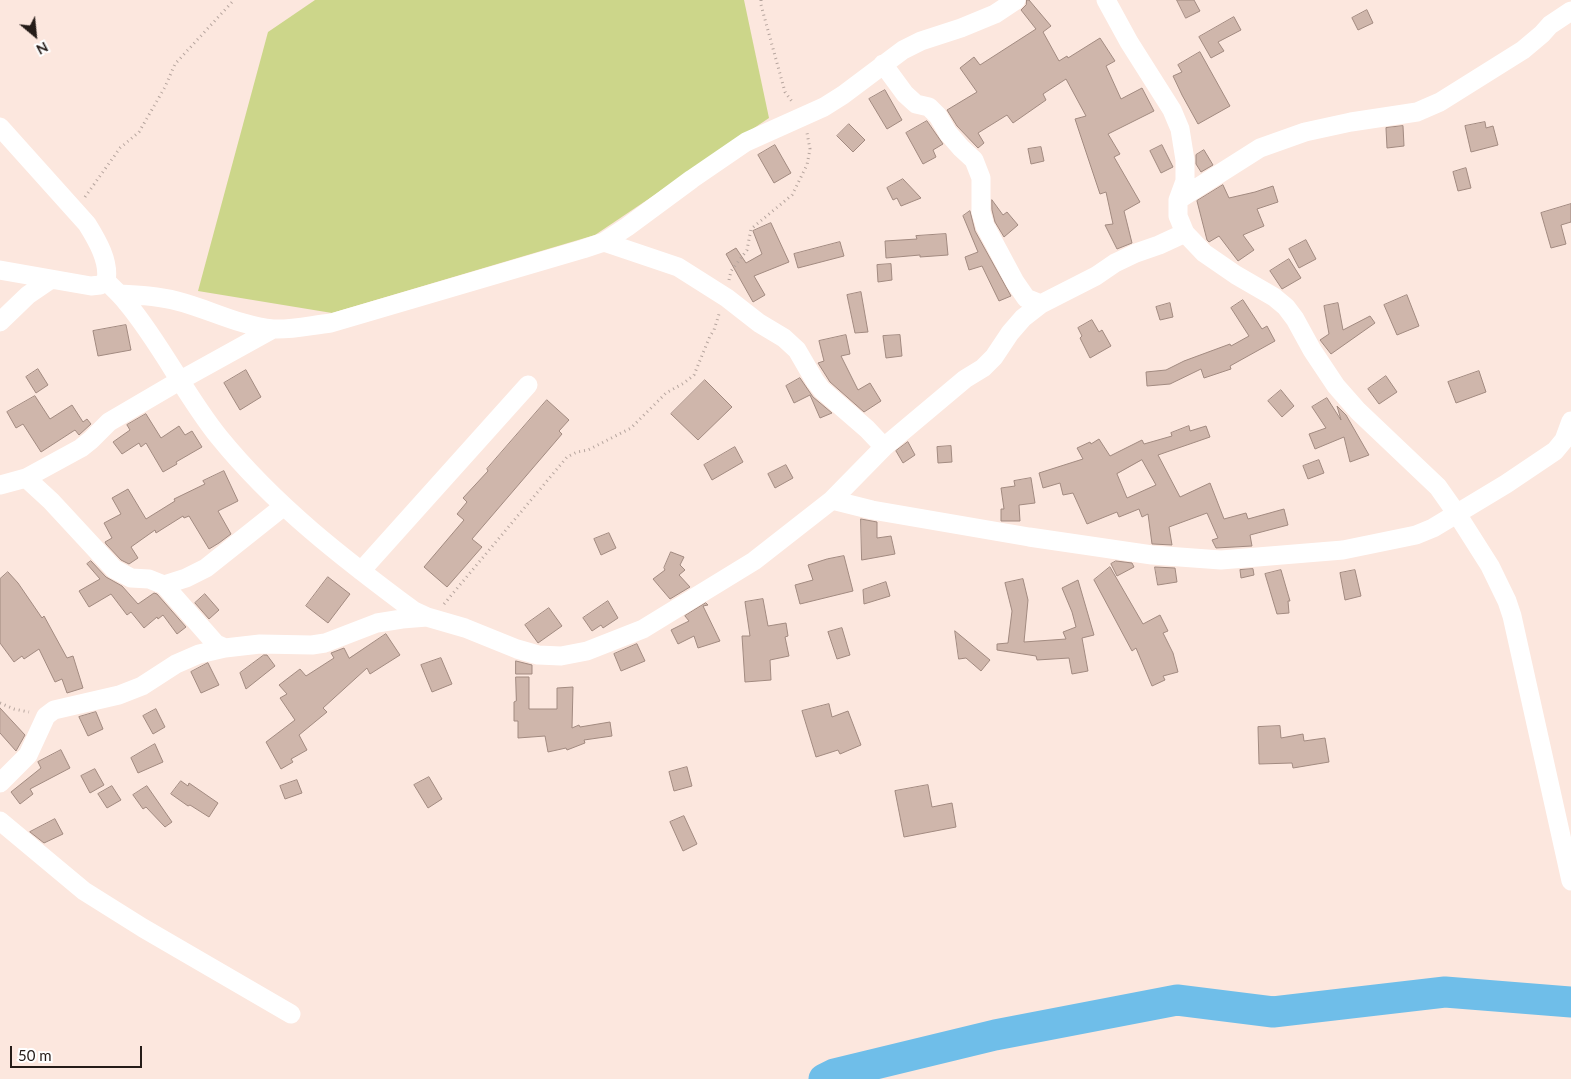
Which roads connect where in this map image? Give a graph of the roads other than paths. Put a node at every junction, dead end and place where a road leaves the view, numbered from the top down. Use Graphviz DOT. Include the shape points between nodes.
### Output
graph roads {
  1 [pos="1016,0"];
  2 [pos="1106,0"];
  3 [pos="1571,11"];
  4 [pos="883,64"];
  5 [pos="0,126"];
  6 [pos="1178,200"];
  7 [pos="1184,233"];
  8 [pos="604,242"];
  9 [pos="0,270"];
  10 [pos="50,280"];
  11 [pos="106,282"];
  12 [pos="119,294"];
  13 [pos="1041,304"];
  14 [pos="0,322"];
  15 [pos="273,329"];
  16 [pos="179,381"];
  17 [pos="528,385"];
  18 [pos="1571,421"];
  19 [pos="884,447"];
  20 [pos="26,478"];
  21 [pos="0,485"];
  22 [pos="832,500"];
  23 [pos="284,506"];
  24 [pos="1457,514"];
  25 [pos="361,571"];
  26 [pos="164,585"];
  27 [pos="426,618"];
  28 [pos="225,648"];
  29 [pos="0,783"];
  30 [pos="0,821"];
  31 [pos="1571,881"];
  32 [pos="291,1014"];
  1 -- 4 [label="street" via="995,14 921,41"];
  2 -- 6 [label="street" via="1180,128 1185,181"];
  3 -- 6 [label="street" via="1523,50 1440,102 1417,112 1306,132 1260,148"];
  4 -- 8 [label="street" via="824,107 746,142"];
  4 -- 13 [label="street" via="905,94 938,116 948,133 974,160 981,178 981,212 985,226 1026,298"];
  5 -- 11 [label="street" via="95,236 107,267"];
  6 -- 7 [label="street" via="1178,216"];
  7 -- 13 [label="street" via="1136,253"];
  7 -- 24 [label="street" via="1204,253 1286,307 1336,386 1438,487"];
  8 -- 15 [label="street" via="331,323"];
  8 -- 19 [label="street" via="678,267 784,338 797,350 822,390"];
  9 -- 10 [label="street"];
  10 -- 11 [label="street" via="90,286"];
  10 -- 14 [label="street" via="28,295"];
  11 -- 12 [label="street"];
  12 -- 15 [label="street" via="177,301 246,324"];
  12 -- 16 [label="street" via="158,346"];
  13 -- 19 [label="street" via="1023,318 984,368 965,379"];
  15 -- 16 [label="street"];
  16 -- 20 [label="street" via="109,422 82,448"];
  16 -- 23 [label="street" via="219,437"];
  17 -- 25 [label="street"];
  18 -- 24 [label="street" via="1564,440 1555,451"];
  19 -- 22 [label="street"];
  20 -- 21 [label="street"];
  20 -- 26 [label="street" via="114,569 131,578 149,579"];
  22 -- 24 [label="street" via="1028,537 1152,555 1221,560 1343,550 1416,535"];
  22 -- 27 [label="street" via="754,561 643,629 587,651 561,656 538,655 517,650 465,628"];
  23 -- 25 [label="street"];
  23 -- 26 [label="street" via="206,568"];
  24 -- 31 [label="street" via="1490,566 1512,616"];
  25 -- 27 [label="street"];
  26 -- 28 [label="street" via="216,644"];
  27 -- 28 [label="street" via="377,623 312,646 260,644"];
  28 -- 29 [label="street" via="176,664 142,686 119,695 54,710 46,716 28,755"];
  30 -- 32 [label="street" via="84,891"];
}
